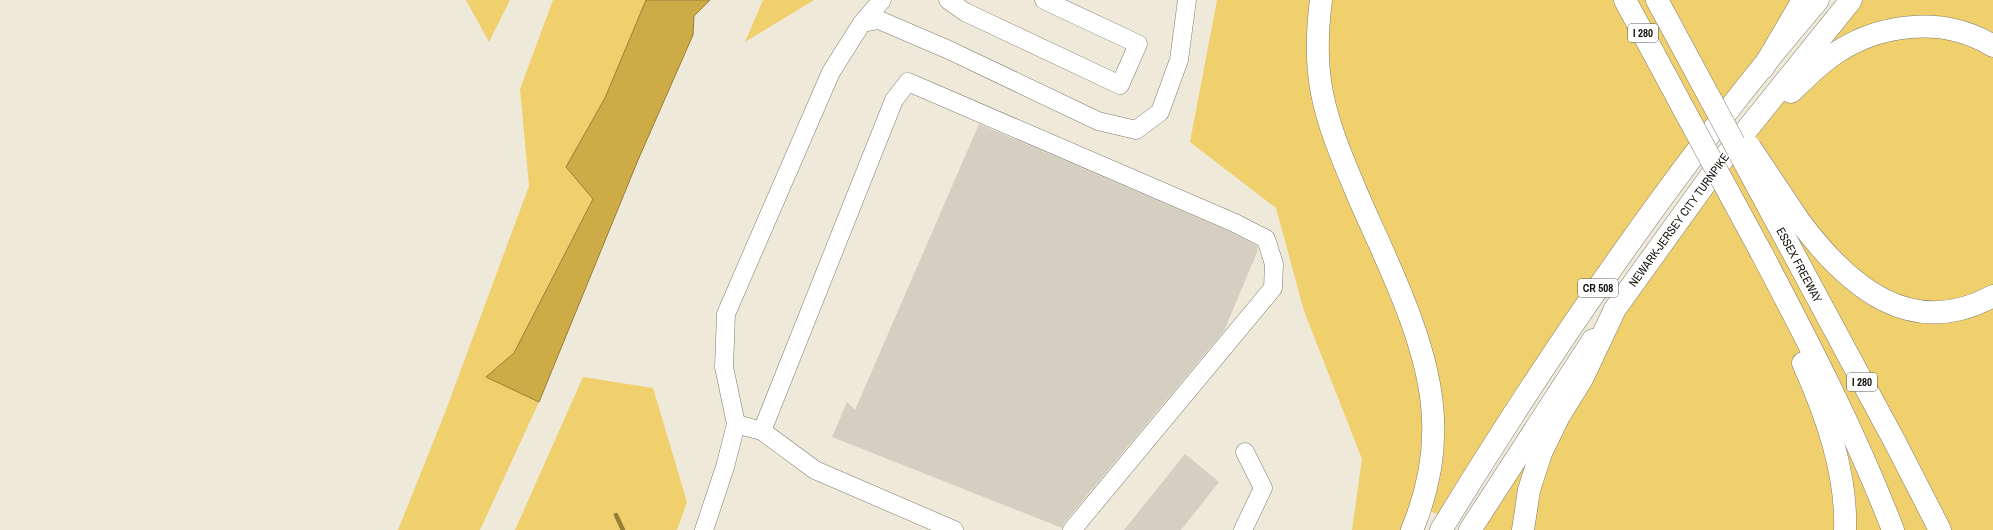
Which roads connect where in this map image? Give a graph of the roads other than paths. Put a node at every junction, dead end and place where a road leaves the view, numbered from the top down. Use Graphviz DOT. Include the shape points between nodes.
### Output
graph roads {
  1 [pos="882,0"];
  2 [pos="948,0"];
  3 [pos="1044,0"];
  4 [pos="1187,0"];
  5 [pos="1321,0"];
  6 [pos="1625,0"];
  7 [pos="1657,0"];
  8 [pos="1671,0"];
  9 [pos="1803,0"];
  10 [pos="1818,0"];
  11 [pos="1851,0"];
  12 [pos="862,23"];
  13 [pos="1993,46"];
  14 [pos="1684,51"];
  15 [pos="1763,68"];
  16 [pos="1720,163"];
  17 [pos="1792,228"];
  18 [pos="1761,252"];
  19 [pos="1993,296"];
  20 [pos="1615,309"];
  21 [pos="736,424"];
  22 [pos="762,431"];
  23 [pos="1245,452"];
  24 [pos="704,530"];
  25 [pos="954,530"];
  26 [pos="1072,530"];
  27 [pos="1243,530"];
  28 [pos="1412,530"];
  29 [pos="1442,530"];
  30 [pos="1470,530"];
  31 [pos="1523,530"];
  32 [pos="1845,530"];
  33 [pos="1893,530"];
  34 [pos="1940,530"];
  1 -- 12 [label="lane"];
  2 -- 3 [label="lane" via="965,12 1120,85 1138,44"];
  4 -- 12 [label="lane" via="1179,60 1160,112 1136,130 1098,121 949,50 879,20"];
  5 -- 28 [label="main road" via="1318,62 1327,117 1344,164 1410,319 1430,391 1434,418 1430,474"];
  6 -- 18 [label="main road, I 280, bridge"];
  7 -- 14 [label="main road, ESSEX FREEWAY / I 280"];
  8 -- 14 [label="main road"];
  9 -- 15 [label="main road"];
  10 -- 15 [label="main road, CR 508"];
  11 -- 16 [label="main road, NEWARK-JERSEY CITY TURNPIKE / CR 508"];
  12 -- 21 [label="lane" via="831,72 726,314 724,367"];
  13 -- 16 [label="main road" via="1965,32 1933,26 1896,29 1862,40 1831,56 1811,72"];
  14 -- 17 [label="main road, ESSEX FREEWAY / I 280, bridge" via="1712,102"];
  15 -- 29 [label="main road, CR 508" via="1700,148 1594,294 1518,407"];
  16 -- 20 [label="main road, NEWARK-JERSEY CITY TURNPIKE / CR 508"];
  17 -- 19 [label="main road" via="1871,294 1892,305 1914,311 1940,312 1965,308"];
  17 -- 34 [label="main road, ESSEX FREEWAY / I 280"];
  18 -- 32 [label="main road" via="1827,423 1840,476"];
  18 -- 33 [label="main road, I 280" via="1837,400"];
  20 -- 30 [label="main road, NEWARK-JERSEY CITY TURNPIKE / CR 508" via="1560,389"];
  20 -- 31 [label="main road" via="1582,379 1546,441 1534,470"];
  21 -- 22 [label="lane"];
  21 -- 24 [label="lane"];
  22 -- 25 [label="lane" via="815,470"];
  22 -- 26 [label="lane" via="894,100 908,82 1235,223 1266,239 1274,264 1273,288"];
  23 -- 27 [label="lane" via="1263,488"];
}
